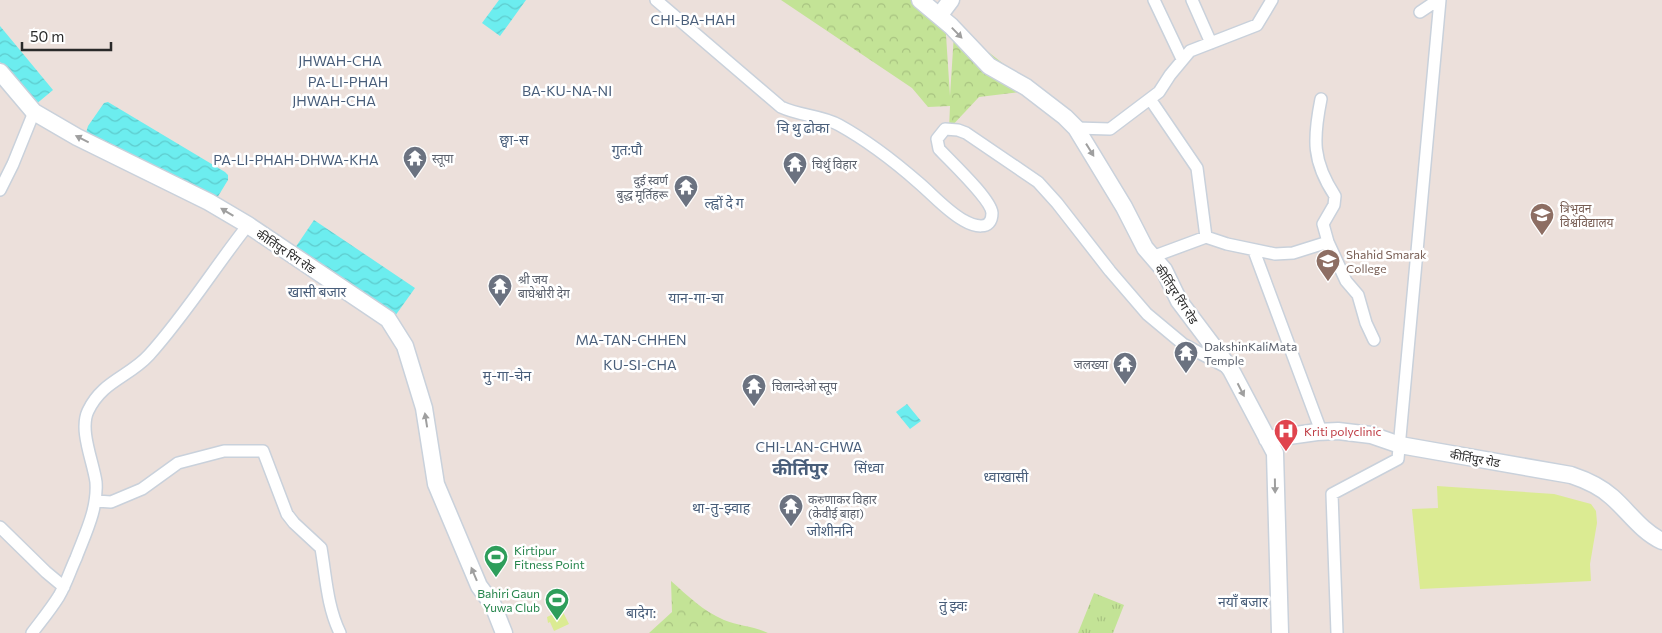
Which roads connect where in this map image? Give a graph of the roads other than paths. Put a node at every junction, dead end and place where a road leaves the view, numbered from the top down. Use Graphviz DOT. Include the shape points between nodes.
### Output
graph roads {
  1 [pos="656,0"];
  2 [pos="920,0"];
  3 [pos="950,0"];
  4 [pos="1154,0"];
  5 [pos="1192,0"];
  6 [pos="1262,0"];
  7 [pos="1272,0"];
  8 [pos="1439,0"];
  9 [pos="1420,12"];
  10 [pos="939,16"];
  11 [pos="1256,25"];
  12 [pos="1211,43"];
  13 [pos="1182,59"];
  14 [pos="0,72"];
  15 [pos="1150,99"];
  16 [pos="1321,99"];
  17 [pos="34,112"];
  18 [pos="1076,128"];
  19 [pos="0,190"];
  20 [pos="248,225"];
  21 [pos="1206,237"];
  22 [pos="1328,242"];
  23 [pos="1254,250"];
  24 [pos="1152,257"];
  25 [pos="1374,340"];
  26 [pos="1231,370"];
  27 [pos="1322,431"];
  28 [pos="1267,439"];
  29 [pos="1400,445"];
  30 [pos="96,502"];
  31 [pos="0,526"];
  32 [pos="1662,541"];
  33 [pos="64,587"];
  34 [pos="32,633"];
  35 [pos="340,633"];
  36 [pos="504,633"];
  37 [pos="1280,633"];
  38 [pos="1337,633"];
  1 -- 26 [label="street" via="781,107 840,125 894,161 961,219 980,227 990,220 990,208 939,149 937,139 945,129 966,133 1038,182 1147,314 1183,344"];
  2 -- 10 [label="street, कीर्तिपुर रिंग रोड"];
  3 -- 10 [label="street"];
  4 -- 13 [label="street"];
  5 -- 12 [label="street"];
  6 -- 11 [label="street"];
  7 -- 11 [label="street"];
  8 -- 9 [label="street"];
  8 -- 29 [label="street"];
  10 -- 18 [label="street, कीर्तिपुर रिंग रोड, one-way" via="989,66 1026,86"];
  11 -- 12 [label="street"];
  12 -- 13 [label="street" via="1190,51"];
  13 -- 15 [label="street" via="1159,92"];
  14 -- 17 [label="street, कीर्तिपुर रिंग रोड"];
  15 -- 18 [label="street" via="1110,129"];
  15 -- 21 [label="street" via="1197,168"];
  16 -- 22 [label="street" via="1316,123 1318,164 1335,196 1334,205 1323,224"];
  17 -- 19 [label="street"];
  20 -- 17 [label="street, कीर्तिपुर रिंग रोड, one-way"];
  18 -- 24 [label="street, कीर्तिपुर रिंग रोड, one-way"];
  20 -- 30 [label="street" via="170,332 141,363 97,395 87,412 85,424 96,481"];
  36 -- 20 [label="street, कीर्तिपुर रिंग रोड, one-way" via="493,605 479,586 436,484 424,408 404,346 388,319"];
  21 -- 23 [label="street"];
  21 -- 24 [label="street"];
  22 -- 23 [label="street" via="1293,253"];
  22 -- 25 [label="street" via="1346,280 1358,295"];
  23 -- 27 [label="street"];
  24 -- 26 [label="street, कीर्तिपुर रिंग रोड" via="1164,270 1179,301"];
  26 -- 28 [label="street, कीर्तिपुर रिंग रोड, one-way"];
  27 -- 28 [label="street, कीर्तिपुर रोड"];
  27 -- 29 [label="street, कीर्तिपुर रोड" via="1371,435"];
  28 -- 37 [label="street, कीर्तिपुर रिंग रोड, one-way" via="1274,453"];
  29 -- 32 [label="street, कीर्तिपुर रोड" via="1571,474 1596,484 1645,531"];
  29 -- 38 [label="street" via="1398,459 1332,494"];
  30 -- 33 [label="street"];
  30 -- 35 [label="street" via="111,502 142,489 178,463 224,450 263,451 287,514 321,548 333,620"];
  31 -- 33 [label="street"];
  33 -- 34 [label="street"];
}
